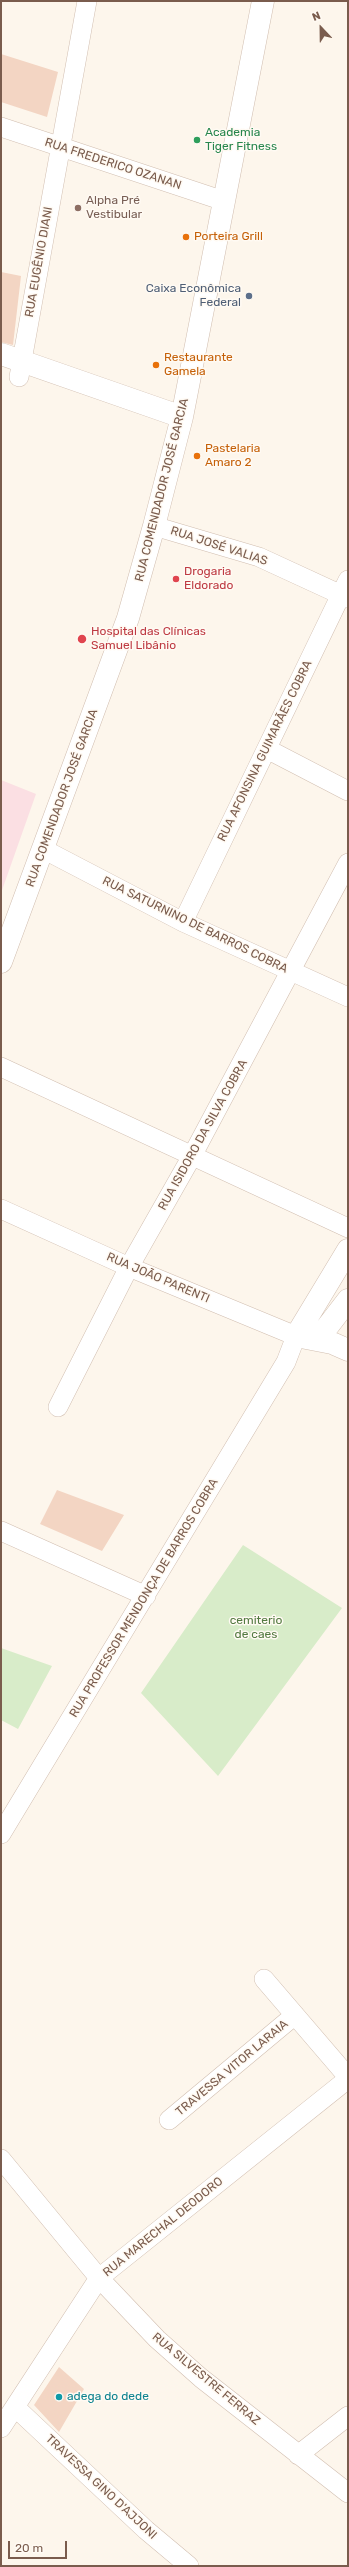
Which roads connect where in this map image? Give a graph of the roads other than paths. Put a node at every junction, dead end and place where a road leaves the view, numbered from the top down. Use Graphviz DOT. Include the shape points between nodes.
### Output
graph roads {
  1 [pos="87,1"];
  2 [pos="263,1"];
  3 [pos="1,127"];
  4 [pos="60,147"];
  5 [pos="224,201"];
  6 [pos="1,354"];
  7 [pos="14,370"];
  8 [pos="180,424"];
  9 [pos="154,526"];
  10 [pos="346,591"];
  11 [pos="267,749"];
  12 [pos="348,791"];
  13 [pos="43,850"];
  14 [pos="348,863"];
  15 [pos="183,922"];
  16 [pos="1,962"];
  17 [pos="291,972"];
  18 [pos="348,997"];
  19 [pos="1,1068"];
  20 [pos="192,1156"];
  21 [pos="1,1209"];
  22 [pos="348,1228"];
  23 [pos="348,1250"];
  24 [pos="130,1267"];
  25 [pos="348,1300"];
  26 [pos="296,1336"];
  27 [pos="318,1340"];
  28 [pos="348,1350"];
  29 [pos="286,1362"];
  30 [pos="58,1407"];
  31 [pos="1,1531"];
  32 [pos="146,1596"];
  33 [pos="1,1834"];
  34 [pos="264,1979"];
  35 [pos="295,2015"];
  36 [pos="348,2078"];
  37 [pos="169,2120"];
  38 [pos="1,2159"];
  39 [pos="99,2278"];
  40 [pos="15,2407"];
  41 [pos="348,2416"];
  42 [pos="1,2428"];
  43 [pos="298,2455"];
  44 [pos="348,2493"];
  45 [pos="189,2566"];
  1 -- 4 [label="street, RUA EUGÊNIO DIANI"];
  2 -- 5 [label="street, RUA COMENDADOR JOSÉ GARCIA"];
  3 -- 4 [label="street, RUA FREDERICO OZANAN"];
  4 -- 5 [label="street, RUA FREDERICO OZANAN"];
  4 -- 7 [label="street, RUA EUGÊNIO DIANI"];
  5 -- 8 [label="street, RUA COMENDADOR JOSÉ GARCIA"];
  6 -- 7 [label="street"];
  7 -- 8 [label="street"];
  8 -- 9 [label="street, RUA COMENDADOR JOSÉ GARCIA"];
  9 -- 10 [label="street, RUA JOSÉ VALIAS" via="259,557"];
  9 -- 13 [label="street, RUA COMENDADOR JOSÉ GARCIA" via="128,618"];
  10 -- 11 [label="street, RUA AFONSINA GUIMARÃES COBRA"];
  11 -- 12 [label="street"];
  11 -- 15 [label="street, RUA AFONSINA GUIMARÃES COBRA"];
  13 -- 15 [label="street, RUA SATURNINO DE BARROS COBRA"];
  13 -- 16 [label="street, RUA COMENDADOR JOSÉ GARCIA"];
  14 -- 17 [label="street, RUA ISIDORO DA SILVA COBRA"];
  15 -- 17 [label="street, RUA SATURNINO DE BARROS COBRA"];
  17 -- 18 [label="street, RUA SATURNINO DE BARROS COBRA"];
  17 -- 20 [label="street, RUA ISIDORO DA SILVA COBRA"];
  19 -- 20 [label="street"];
  20 -- 22 [label="street"];
  20 -- 24 [label="street, RUA ISIDORO DA SILVA COBRA"];
  21 -- 24 [label="street, RUA JOÃO PARENTI"];
  23 -- 26 [label="street"];
  24 -- 26 [label="street, RUA JOÃO PARENTI"];
  24 -- 30 [label="street, RUA ISIDORO DA SILVA COBRA"];
  25 -- 27 [label="street"];
  26 -- 27 [label="street, RUA JOÃO PARENTI"];
  26 -- 29 [label="street, RUA PROFESSOR MENDONÇA DE BARROS COBRA"];
  27 -- 28 [label="street, RUA JOÃO PARENTI"];
  27 -- 29 [label="street, RUA PROFESSOR MENDONÇA DE BARROS COBRA"];
  29 -- 32 [label="street, RUA PROFESSOR MENDONÇA DE BARROS COBRA"];
  31 -- 32 [label="street"];
  32 -- 33 [label="street, RUA PROFESSOR MENDONÇA DE BARROS COBRA"];
  34 -- 35 [label="street"];
  35 -- 36 [label="street"];
  35 -- 37 [label="street, TRAVESSA VITOR LARAIA"];
  36 -- 39 [label="street, RUA MARECHAL DEODORO"];
  38 -- 39 [label="street, RUA SILVESTRE FERRAZ"];
  39 -- 40 [label="street, RUA MARECHAL DEODORO"];
  39 -- 43 [label="street, RUA SILVESTRE FERRAZ" via="157,2339 201,2378"];
  40 -- 42 [label="street, RUA MARECHAL DEODORO"];
  40 -- 45 [label="street, TRAVESSA GINO D'AJJONI" via="146,2530"];
  41 -- 43 [label="street"];
  43 -- 44 [label="street, RUA SILVESTRE FERRAZ"];
}
